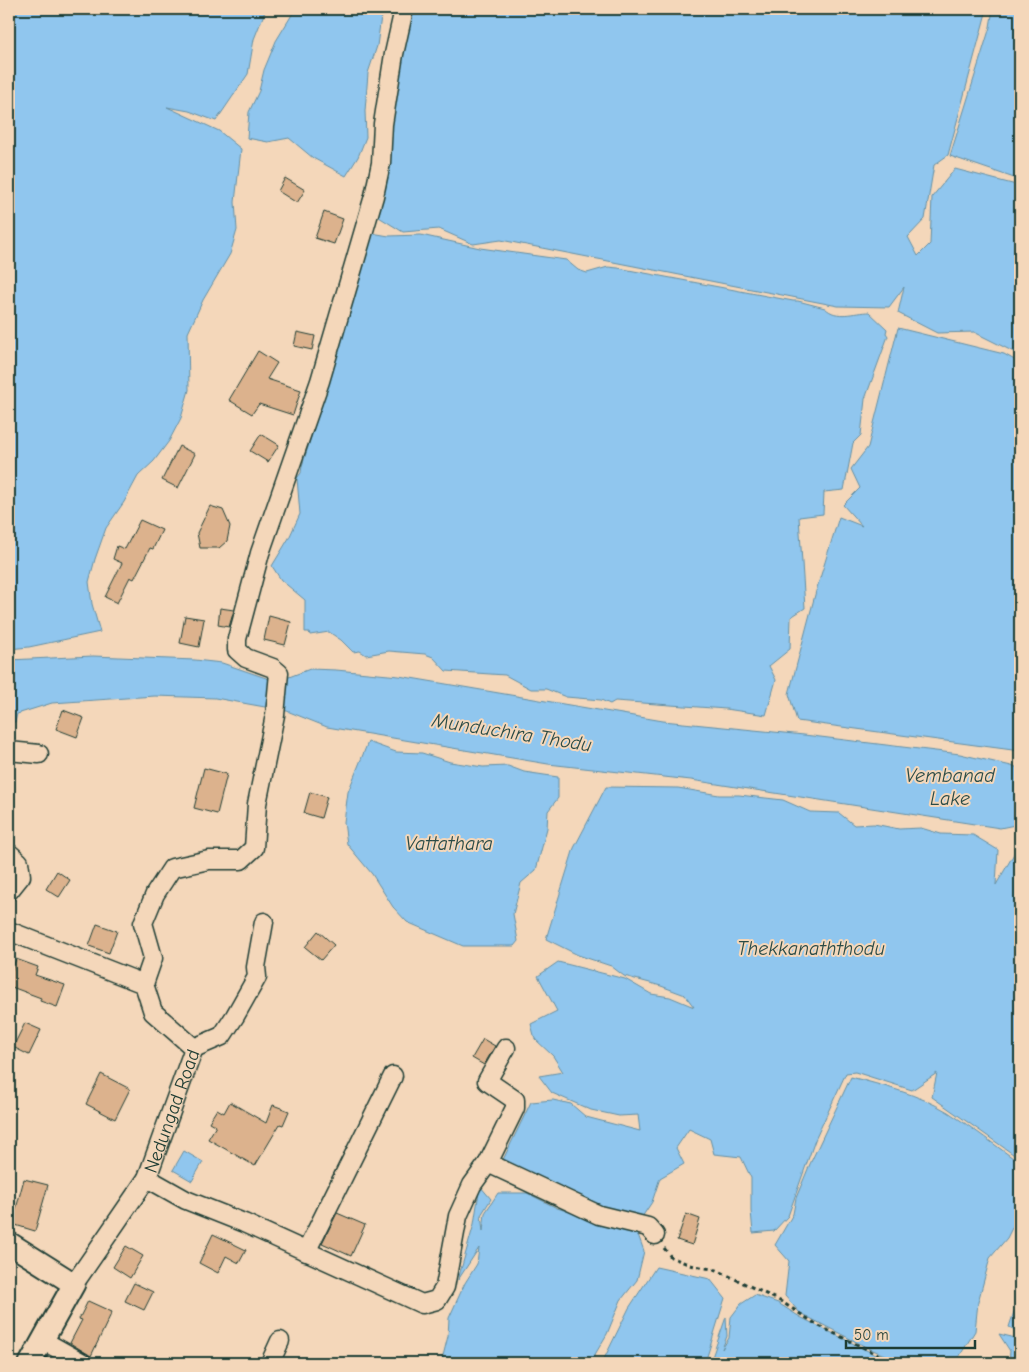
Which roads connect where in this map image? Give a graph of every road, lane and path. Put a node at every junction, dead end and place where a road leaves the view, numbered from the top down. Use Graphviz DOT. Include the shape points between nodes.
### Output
graph roads {
  1 [pos="404,9"];
  2 [pos="9,751"];
  3 [pos="39,754"];
  4 [pos="9,853"];
  5 [pos="9,890"];
  6 [pos="264,922"];
  7 [pos="9,931"];
  8 [pos="144,984"];
  9 [pos="194,1048"];
  10 [pos="506,1048"];
  11 [pos="393,1076"];
  12 [pos="488,1163"];
  13 [pos="146,1178"];
  14 [pos="655,1236"];
  15 [pos="9,1243"];
  16 [pos="306,1252"];
  17 [pos="74,1284"];
  18 [pos="42,1340"];
  19 [pos="280,1342"];
  20 [pos="30,1363"];
  21 [pos="83,1363"];
  22 [pos="270,1363"];
  23 [pos="895,1363"];
  1 -- 8 [label="street" via="394,54 374,196 320,381 260,553 236,639 237,650 246,658 279,673 275,715 257,804 254,848 241,860 209,860 172,868 154,894 143,923 153,958"];
  2 -- 3 [label="street"];
  4 -- 5 [label="street" via="19,862 22,876"];
  6 -- 9 [label="street" via="256,976 235,1016 222,1036"];
  7 -- 8 [label="street"];
  8 -- 9 [label="street, Nedungad Road" via="153,1012"];
  9 -- 13 [label="street, Nedungad Road"];
  10 -- 12 [label="street" via="487,1081 515,1100 515,1108"];
  11 -- 16 [label="street"];
  12 -- 14 [label="street" via="590,1211 648,1227"];
  12 -- 16 [label="street" via="472,1185 458,1216 445,1287 437,1300 422,1304"];
  13 -- 16 [label="street" via="186,1200 244,1222"];
  13 -- 17 [label="street, Nedungad Road"];
  14 -- 23 [label="path" via="672,1257 690,1266 717,1270"];
  15 -- 17 [label="main road"];
  17 -- 18 [label="main road, Nedungad Road"];
  18 -- 20 [label="main road, Nedungad Road"];
  18 -- 21 [label="street"];
  19 -- 22 [label="street"];
}
